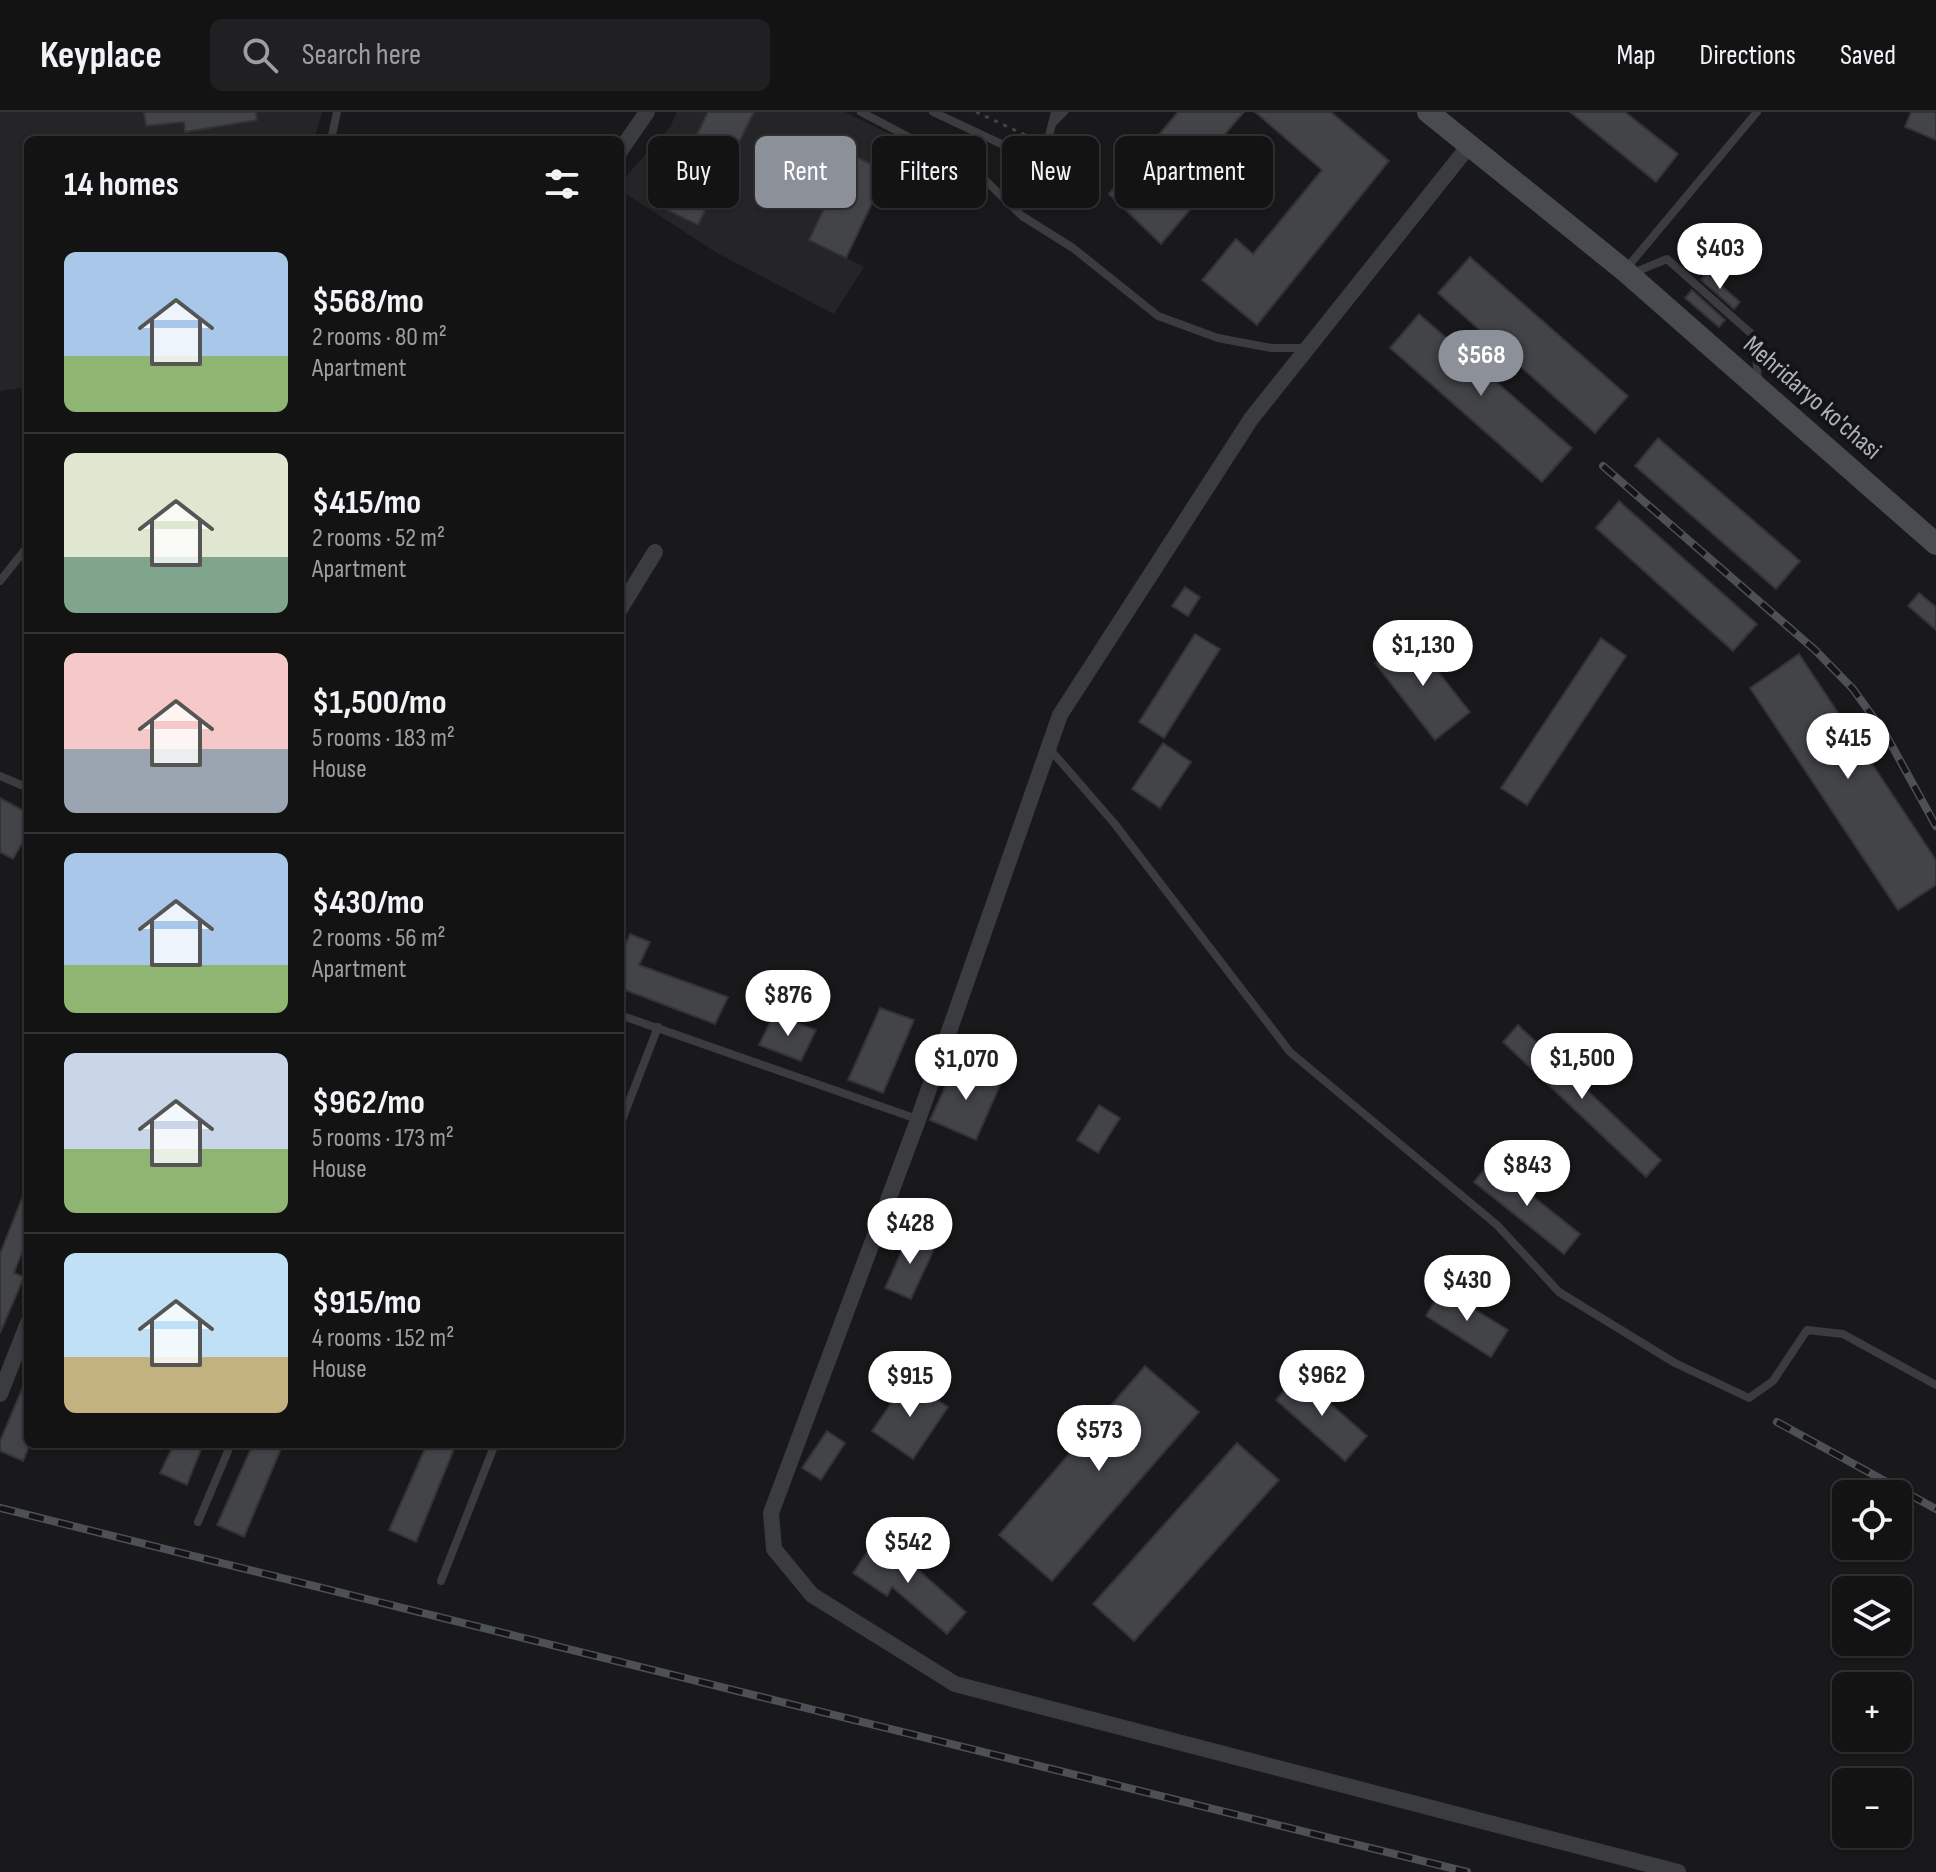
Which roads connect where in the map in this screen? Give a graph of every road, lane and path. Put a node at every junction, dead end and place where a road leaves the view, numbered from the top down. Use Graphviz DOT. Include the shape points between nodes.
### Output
graph roads {
  1 [pos="337,112"];
  2 [pos="647,112"];
  3 [pos="861,112"];
  4 [pos="933,112"];
  5 [pos="976,112"];
  6 [pos="1055,112"];
  7 [pos="1064,112"];
  8 [pos="1428,112"];
  9 [pos="1757,112"];
  10 [pos="1052,124"];
  11 [pos="332,136"];
  12 [pos="1029,136"];
  13 [pos="1049,136"];
  14 [pos="1002,144"];
  15 [pos="624,145"];
  16 [pos="1468,147"];
  17 [pos="1627,273"];
  18 [pos="1306,348"];
  19 [pos="1759,389"];
  20 [pos="1936,544"];
  21 [pos="24,551"];
  22 [pos="655,552"];
  23 [pos="0,581"];
  24 [pos="624,602"];
  25 [pos="1048,746"];
  26 [pos="1,778"];
  27 [pos="24,787"];
  28 [pos="624,1016"];
  29 [pos="658,1027"];
  30 [pos="624,1115"];
  31 [pos="918,1120"];
  32 [pos="24,1333"];
  33 [pos="1936,1385"];
  34 [pos="0,1394"];
  35 [pos="229,1448"];
  36 [pos="493,1448"];
  37 [pos="198,1522"];
  38 [pos="441,1581"];
  39 [pos="1678,1872"];
  1 -- 11 [label="lane"];
  2 -- 15 [label="street"];
  3 -- 18 [label="lane" via="979,174 1022,216 1073,248 1158,316 1218,338"];
  4 -- 14 [label="lane"];
  5 -- 12 [label="path"];
  6 -- 10 [label="lane"];
  7 -- 10 [label="lane"];
  8 -- 16 [label="main road, Мehridaryo ko'chasi"];
  9 -- 17 [label="lane"];
  10 -- 13 [label="lane"];
  16 -- 17 [label="main road, Мehridaryo ko'chasi"];
  16 -- 18 [label="street"];
  17 -- 19 [label="main road, Мehridaryo ko'chasi"];
  17 -- 19 [label="lane" via="1667,259 1755,337"];
  18 -- 25 [label="street" via="1251,419 1060,715"];
  19 -- 20 [label="main road, Мehridaryo ko'chasi"];
  21 -- 23 [label="lane"];
  22 -- 24 [label="street"];
  25 -- 31 [label="street"];
  25 -- 33 [label="lane" via="1114,823 1290,1052 1497,1225 1559,1292 1675,1363 1749,1398 1773,1381 1807,1330 1843,1334"];
  26 -- 27 [label="lane"];
  28 -- 29 [label="lane"];
  29 -- 30 [label="lane"];
  29 -- 31 [label="lane"];
  31 -- 39 [label="street" via="771,1513 774,1549 812,1595 955,1684"];
  32 -- 34 [label="street"];
  35 -- 37 [label="lane"];
  36 -- 38 [label="lane"];
}
